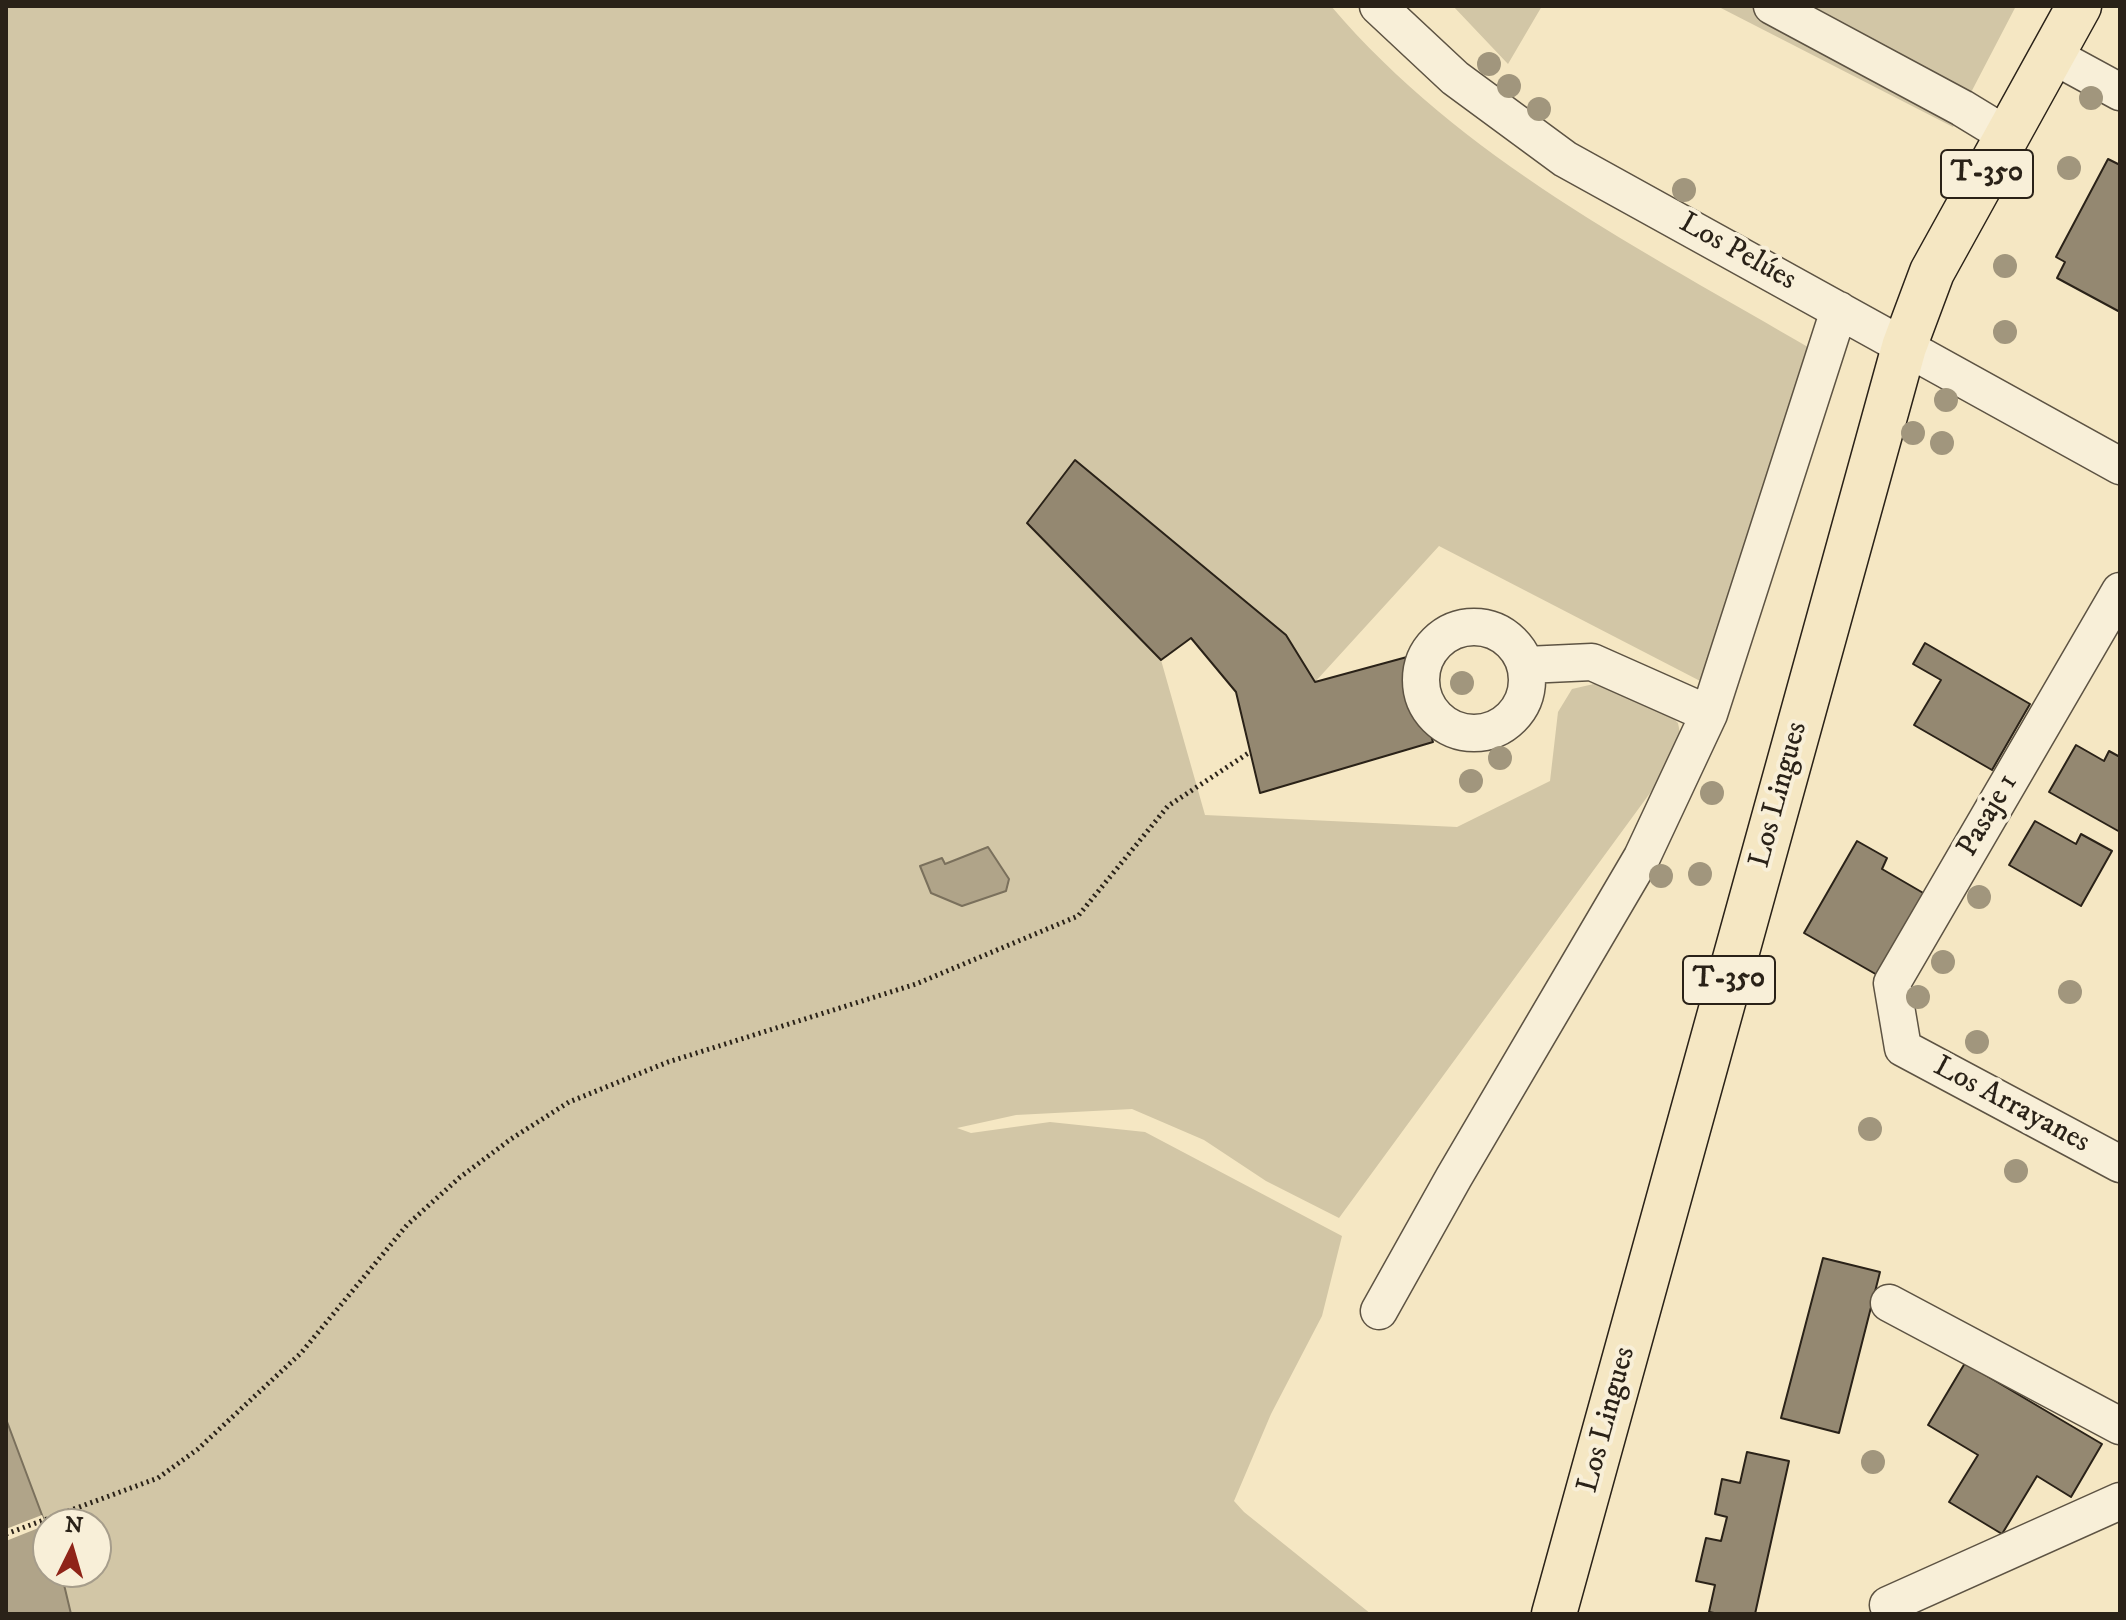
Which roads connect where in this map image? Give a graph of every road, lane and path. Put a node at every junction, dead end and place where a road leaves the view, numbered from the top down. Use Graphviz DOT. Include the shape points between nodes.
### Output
graph roads {
  1 [pos="1378,6"];
  2 [pos="1772,6"];
  3 [pos="2079,6"];
  4 [pos="2052,55"];
  5 [pos="2120,92"];
  6 [pos="2008,136"];
  7 [pos="1839,310"];
  8 [pos="1904,347"];
  9 [pos="2120,466"];
  10 [pos="2120,591"];
  11 [pos="1526,665"];
  12 [pos="1709,714"];
  13 [pos="1250,752"];
  14 [pos="1903,1048"];
  15 [pos="2120,1164"];
  16 [pos="1889,1303"];
  17 [pos="1379,1311"];
  18 [pos="2120,1426"];
  19 [pos="2120,1501"];
  20 [pos="6,1534"];
  21 [pos="1888,1605"];
  22 [pos="1554,1614"];
  1 -- 7 [label="street, Los Pelúes" via="1455,78 1565,159"];
  2 -- 6 [label="street"];
  3 -- 4 [label="main road, Los Lingues / T-350"];
  4 -- 5 [label="street"];
  4 -- 6 [label="main road, Los Lingues / T-350"];
  6 -- 8 [label="main road, Los Lingues / T-350" via="1932,272"];
  7 -- 8 [label="street, Los Pelúes"];
  7 -- 12 [label="street"];
  8 -- 9 [label="street, Los Pelúes"];
  8 -- 22 [label="main road, Los Lingues / T-350"];
  10 -- 14 [label="street, Pasaje 1" via="1892,983"];
  11 -- 12 [label="street" via="1592,662"];
  12 -- 17 [label="street" via="1642,857"];
  13 -- 20 [label="path" via="1168,806 1078,916 916,984 668,1062 569,1102 459,1178 407,1225 301,1353 198,1449 158,1478"];
  14 -- 15 [label="street, Los Arrayanes"];
  16 -- 18 [label="street"];
  19 -- 21 [label="street"];
}
